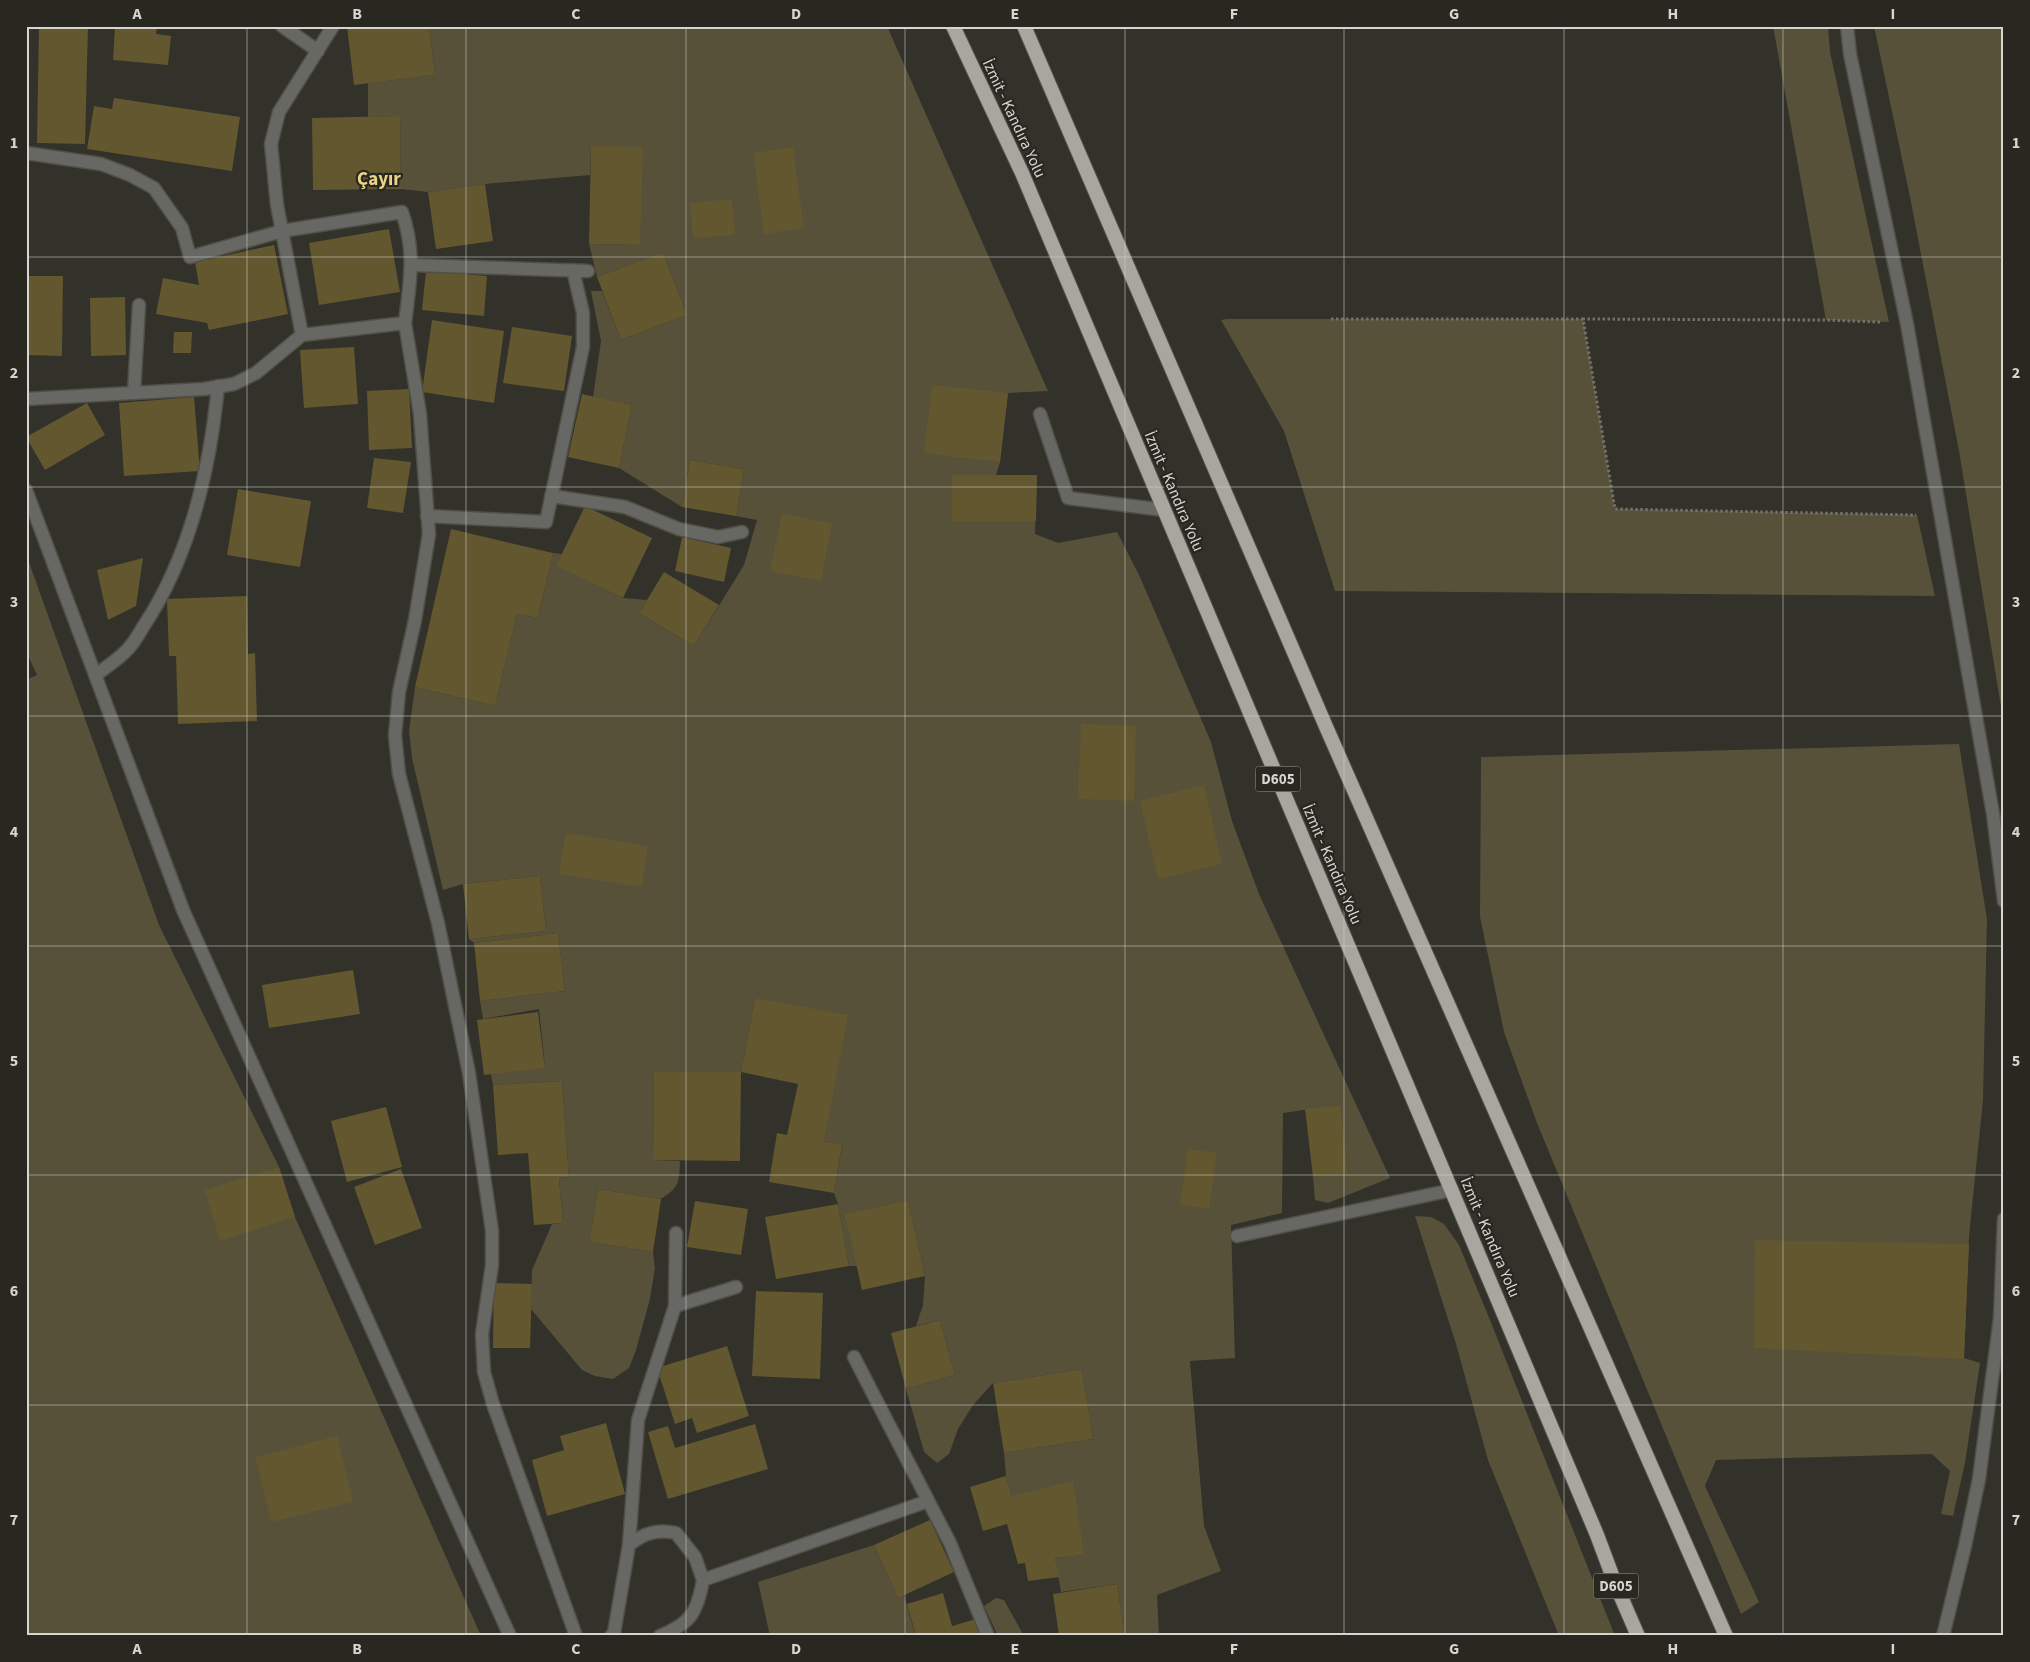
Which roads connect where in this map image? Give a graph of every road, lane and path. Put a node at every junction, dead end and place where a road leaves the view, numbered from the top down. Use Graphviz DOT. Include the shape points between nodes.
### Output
graph roads {
  1 [pos="282,26"];
  2 [pos="333,26"];
  3 [pos="953,26"];
  4 [pos="1024,26"];
  5 [pos="1847,26"];
  6 [pos="318,51"];
  7 [pos="26,153"];
  8 [pos="282,231"];
  9 [pos="412,265"];
  10 [pos="573,270"];
  11 [pos="588,271"];
  12 [pos="139,305"];
  13 [pos="1331,319"];
  14 [pos="1583,320"];
  15 [pos="405,323"];
  16 [pos="1907,324"];
  17 [pos="302,335"];
  18 [pos="218,386"];
  19 [pos="134,393"];
  20 [pos="26,399"];
  21 [pos="1040,414"];
  22 [pos="26,490"];
  23 [pos="551,496"];
  24 [pos="1164,510"];
  25 [pos="1940,514"];
  26 [pos="427,516"];
  27 [pos="742,532"];
  28 [pos="96,675"];
  29 [pos="2004,901"];
  30 [pos="1452,1190"];
  31 [pos="2004,1219"];
  32 [pos="676,1233"];
  33 [pos="1237,1236"];
  34 [pos="736,1287"];
  35 [pos="676,1306"];
  36 [pos="854,1357"];
  37 [pos="928,1501"];
  38 [pos="629,1545"];
  39 [pos="703,1580"];
  40 [pos="617,1635"];
  41 [pos="510,1636"];
  42 [pos="576,1636"];
  43 [pos="660,1636"];
  44 [pos="988,1636"];
  45 [pos="1638,1636"];
  46 [pos="1726,1636"];
  47 [pos="1943,1636"];
  1 -- 6 [label="street"];
  2 -- 6 [label="street"];
  3 -- 24 [label="highway, İzmit - Kandıra Yolu / D605" via="1022,172"];
  4 -- 46 [label="highway" via="1323,720"];
  5 -- 16 [label="street" via="1850,54"];
  6 -- 8 [label="street" via="279,112 270,144"];
  7 -- 8 [label="street" via="101,164 154,188 182,228 190,258"];
  8 -- 9 [label="street" via="402,212 408,230"];
  8 -- 17 [label="street"];
  9 -- 10 [label="street"];
  9 -- 15 [label="street"];
  10 -- 11 [label="street"];
  10 -- 23 [label="street" via="583,313 583,347"];
  12 -- 19 [label="street"];
  13 -- 14 [label="path"];
  14 -- 16 [label="path" via="1826,320"];
  14 -- 25 [label="path" via="1615,509"];
  15 -- 17 [label="street"];
  15 -- 26 [label="street" via="420,414"];
  16 -- 25 [label="street"];
  17 -- 18 [label="street" via="256,373 234,384"];
  18 -- 19 [label="street"];
  18 -- 28 [label="street" via="214,430 204,476 172,577 129,649"];
  19 -- 20 [label="street"];
  21 -- 24 [label="street" via="1068,498"];
  22 -- 28 [label="street"];
  23 -- 26 [label="street" via="546,522"];
  23 -- 27 [label="street" via="625,507 679,528 718,537"];
  24 -- 30 [label="highway, İzmit - Kandıra Yolu / D605"];
  25 -- 29 [label="street" via="1993,814"];
  26 -- 42 [label="street" via="429,534 424,571 399,692 395,736 399,774 438,923 469,1073 492,1231 492,1265 482,1334 484,1372"];
  28 -- 41 [label="street" via="182,910"];
  30 -- 33 [label="street"];
  30 -- 45 [label="highway, İzmit - Kandıra Yolu / D605"];
  31 -- 47 [label="street" via="2000,1318 1979,1479"];
  32 -- 35 [label="street"];
  34 -- 35 [label="street"];
  35 -- 38 [label="street" via="638,1420"];
  36 -- 37 [label="street"];
  37 -- 39 [label="street"];
  37 -- 44 [label="street" via="950,1543"];
  38 -- 39 [label="street" via="649,1532 664,1530 676,1533 695,1557"];
  38 -- 40 [label="street"];
  39 -- 43 [label="street" via="694,1611 684,1624"];
}
